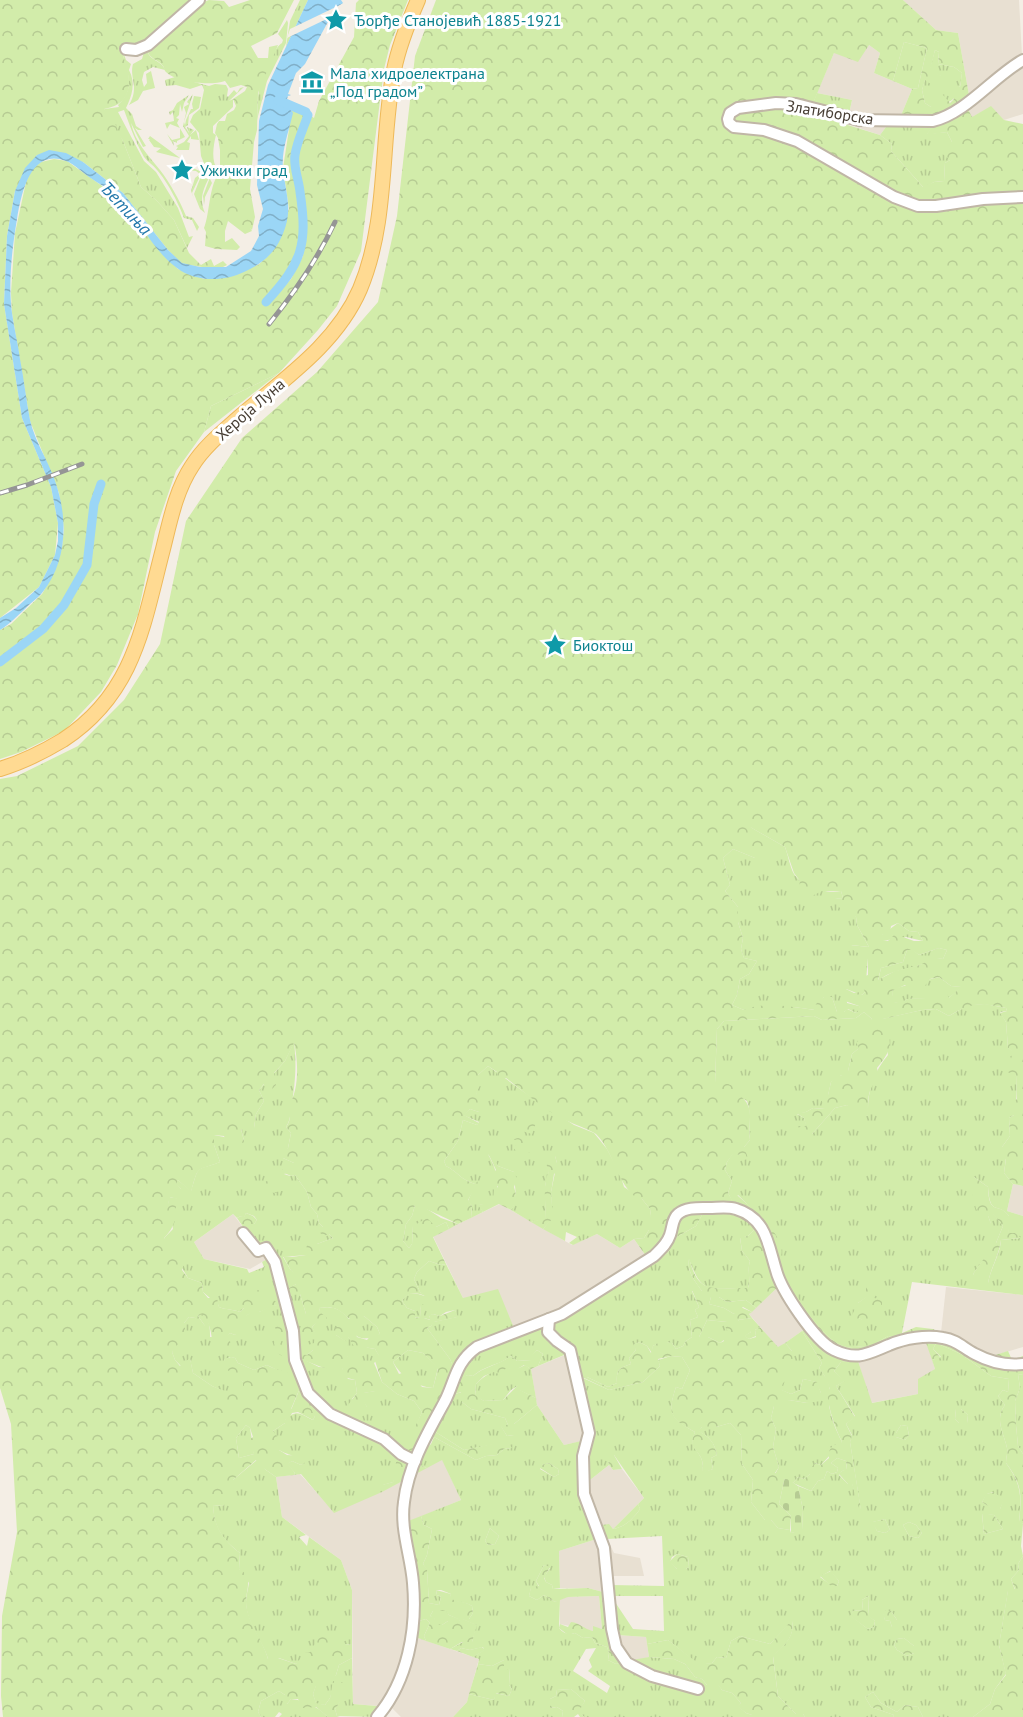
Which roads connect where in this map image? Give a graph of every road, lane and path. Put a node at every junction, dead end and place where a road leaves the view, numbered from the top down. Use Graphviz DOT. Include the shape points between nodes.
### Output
graph roads {
  1 [pos="199,0"];
  2 [pos="418,0"];
  3 [pos="126,49"];
  4 [pos="1023,60"];
  5 [pos="1023,197"];
  6 [pos="0,769"];
  7 [pos="243,1233"];
  8 [pos="549,1319"];
  9 [pos="1023,1364"];
  10 [pos="415,1461"];
  11 [pos="698,1689"];
  12 [pos="377,1717"];
  1 -- 3 [label="street" via="148,45"];
  2 -- 6 [label="main road, Хероја Луна" via="394,70 376,231 354,302 315,351 218,436 192,464 169,523 141,633 111,696 67,738"];
  4 -- 5 [label="street, Златиборска" via="953,112 933,121 859,120 796,104 776,103 738,108 728,119 734,127 764,130 797,141 894,197 918,206"];
  7 -- 10 [label="street" via="258,1251 266,1248 275,1262 293,1331 295,1360 309,1393 330,1414 384,1439"];
  8 -- 9 [label="street" via="654,1256 664,1246 679,1213 696,1207 734,1208 752,1216 762,1228 776,1272 794,1306 830,1348 847,1356 858,1356 909,1340 942,1338 957,1341 975,1354 1008,1366"];
  8 -- 10 [label="street" via="477,1347 465,1356"];
  8 -- 11 [label="street" via="548,1332 570,1350 589,1433 583,1456 584,1494 604,1548 616,1647 627,1663 652,1676"];
  10 -- 12 [label="street" via="404,1503 414,1625 397,1686"];
}
